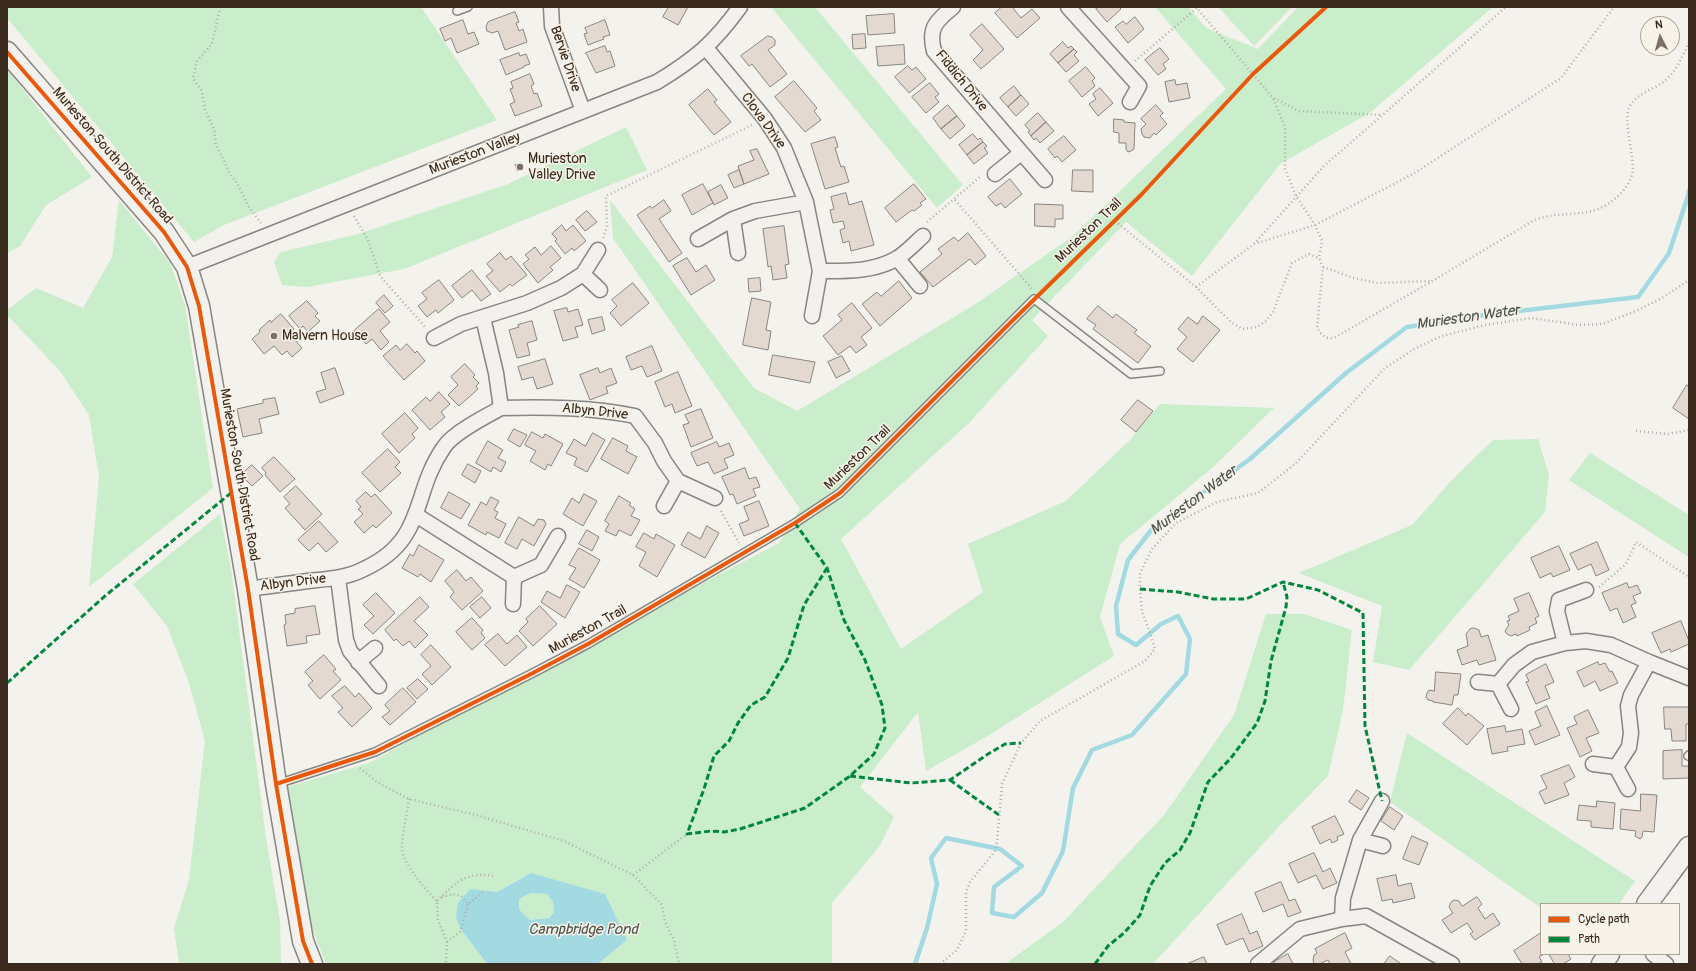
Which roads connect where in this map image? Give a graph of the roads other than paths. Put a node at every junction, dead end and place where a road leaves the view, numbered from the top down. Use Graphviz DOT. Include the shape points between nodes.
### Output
graph roads {
  1 [pos="468,7"];
  2 [pos="548,7"];
  3 [pos="551,7"];
  4 [pos="740,7"];
  5 [pos="953,7"];
  6 [pos="1068,7"];
  7 [pos="457,11"];
  8 [pos="706,48"];
  9 [pos="7,52"];
  10 [pos="1130,102"];
  11 [pos="583,111"];
  12 [pos="1021,153"];
  13 [pos="995,174"];
  14 [pos="1045,180"];
  15 [pos="806,202"];
  16 [pos="733,218"];
  17 [pos="923,236"];
  18 [pos="698,239"];
  19 [pos="598,250"];
  20 [pos="738,253"];
  21 [pos="897,258"];
  22 [pos="187,267"];
  23 [pos="820,271"];
  24 [pos="584,274"];
  25 [pos="920,286"];
  26 [pos="600,290"];
  27 [pos="812,316"];
  28 [pos="483,318"];
  29 [pos="434,338"];
  30 [pos="1160,371"];
  31 [pos="501,408"];
  32 [pos="678,481"];
  33 [pos="715,498"];
  34 [pos="664,506"];
  35 [pos="416,514"];
  36 [pos="558,536"];
  37 [pos="514,577"];
  38 [pos="338,578"];
  39 [pos="248,589"];
  40 [pos="1586,590"];
  41 [pos="513,604"];
  42 [pos="1565,643"];
  43 [pos="375,648"];
  44 [pos="358,662"];
  45 [pos="1649,662"];
  46 [pos="1689,678"];
  47 [pos="1478,682"];
  48 [pos="1498,684"];
  49 [pos="379,686"];
  50 [pos="1511,709"];
  51 [pos="1593,764"];
  52 [pos="1616,767"];
  53 [pos="276,784"];
  54 [pos="1628,789"];
  55 [pos="1382,801"];
  56 [pos="1360,840"];
  57 [pos="1382,846"];
  58 [pos="1689,847"];
  59 [pos="1647,903"];
  60 [pos="1342,919"];
  61 [pos="1608,955"];
  62 [pos="1654,955"];
  63 [pos="312,964"];
  64 [pos="1258,964"];
  65 [pos="1452,964"];
  66 [pos="1602,964"];
  67 [pos="1666,964"];
  1 -- 7 [label="lane"];
  2 -- 3 [label="lane"];
  3 -- 11 [label="street, Bervie Drive" via="552,26"];
  4 -- 8 [label="street, Murieston Valley"];
  5 -- 12 [label="street, Fiddich Drive" via="932,29 934,51"];
  6 -- 10 [label="street" via="1139,86"];
  8 -- 11 [label="street, Murieston Valley" via="684,66 657,82"];
  8 -- 15 [label="street, Clova Drive" via="766,119 784,148"];
  9 -- 22 [label="street, Murieston South District Road" via="164,232"];
  11 -- 22 [label="street, Murieston Valley"];
  12 -- 13 [label="street"];
  12 -- 14 [label="street, Fiddich Drive"];
  15 -- 16 [label="street"];
  15 -- 23 [label="street, Clova Drive"];
  16 -- 18 [label="street"];
  16 -- 20 [label="street"];
  17 -- 21 [label="street"];
  19 -- 24 [label="street"];
  21 -- 23 [label="street" via="872,269"];
  21 -- 25 [label="street"];
  22 -- 39 [label="street, Murieston South District Road" via="199,306"];
  23 -- 27 [label="street, Clova Drive"];
  24 -- 26 [label="street"];
  24 -- 28 [label="street" via="561,288 527,303"];
  28 -- 29 [label="street" via="461,324"];
  28 -- 31 [label="street"];
  30 -- 53 [label="lane, Murieston Trail" via="1131,374 1036,297 840,493 568,655 382,748"];
  31 -- 32 [label="street, Albyn Drive" via="605,410 635,416"];
  31 -- 35 [label="street, Albyn Drive" via="474,422 445,445 430,470"];
  32 -- 33 [label="street"];
  32 -- 34 [label="street"];
  35 -- 37 [label="street"];
  35 -- 38 [label="street, Albyn Drive" via="403,540 388,556 364,570"];
  36 -- 37 [label="street" via="541,565"];
  37 -- 41 [label="street"];
  38 -- 39 [label="street, Albyn Drive"];
  38 -- 44 [label="street, Albyn Drive" via="346,640"];
  39 -- 53 [label="street, Murieston South District Road"];
  40 -- 42 [label="street" via="1559,600 1557,611"];
  42 -- 45 [label="street" via="1586,641 1611,645"];
  42 -- 48 [label="street" via="1532,652 1514,664"];
  43 -- 44 [label="street"];
  44 -- 49 [label="street, Albyn Drive"];
  45 -- 46 [label="street"];
  45 -- 52 [label="street" via="1631,695 1628,706 1631,733 1629,747"];
  47 -- 48 [label="street"];
  48 -- 50 [label="street"];
  51 -- 52 [label="street"];
  52 -- 54 [label="street"];
  53 -- 63 [label="street, Murieston South District Road" via="303,941"];
  55 -- 56 [label="street"];
  56 -- 57 [label="street"];
  56 -- 60 [label="street" via="1343,898"];
  58 -- 59 [label="street"];
  60 -- 64 [label="street" via="1300,929"];
  60 -- 65 [label="street" via="1366,916"];
  61 -- 66 [label="street"];
  62 -- 67 [label="street"];
}
